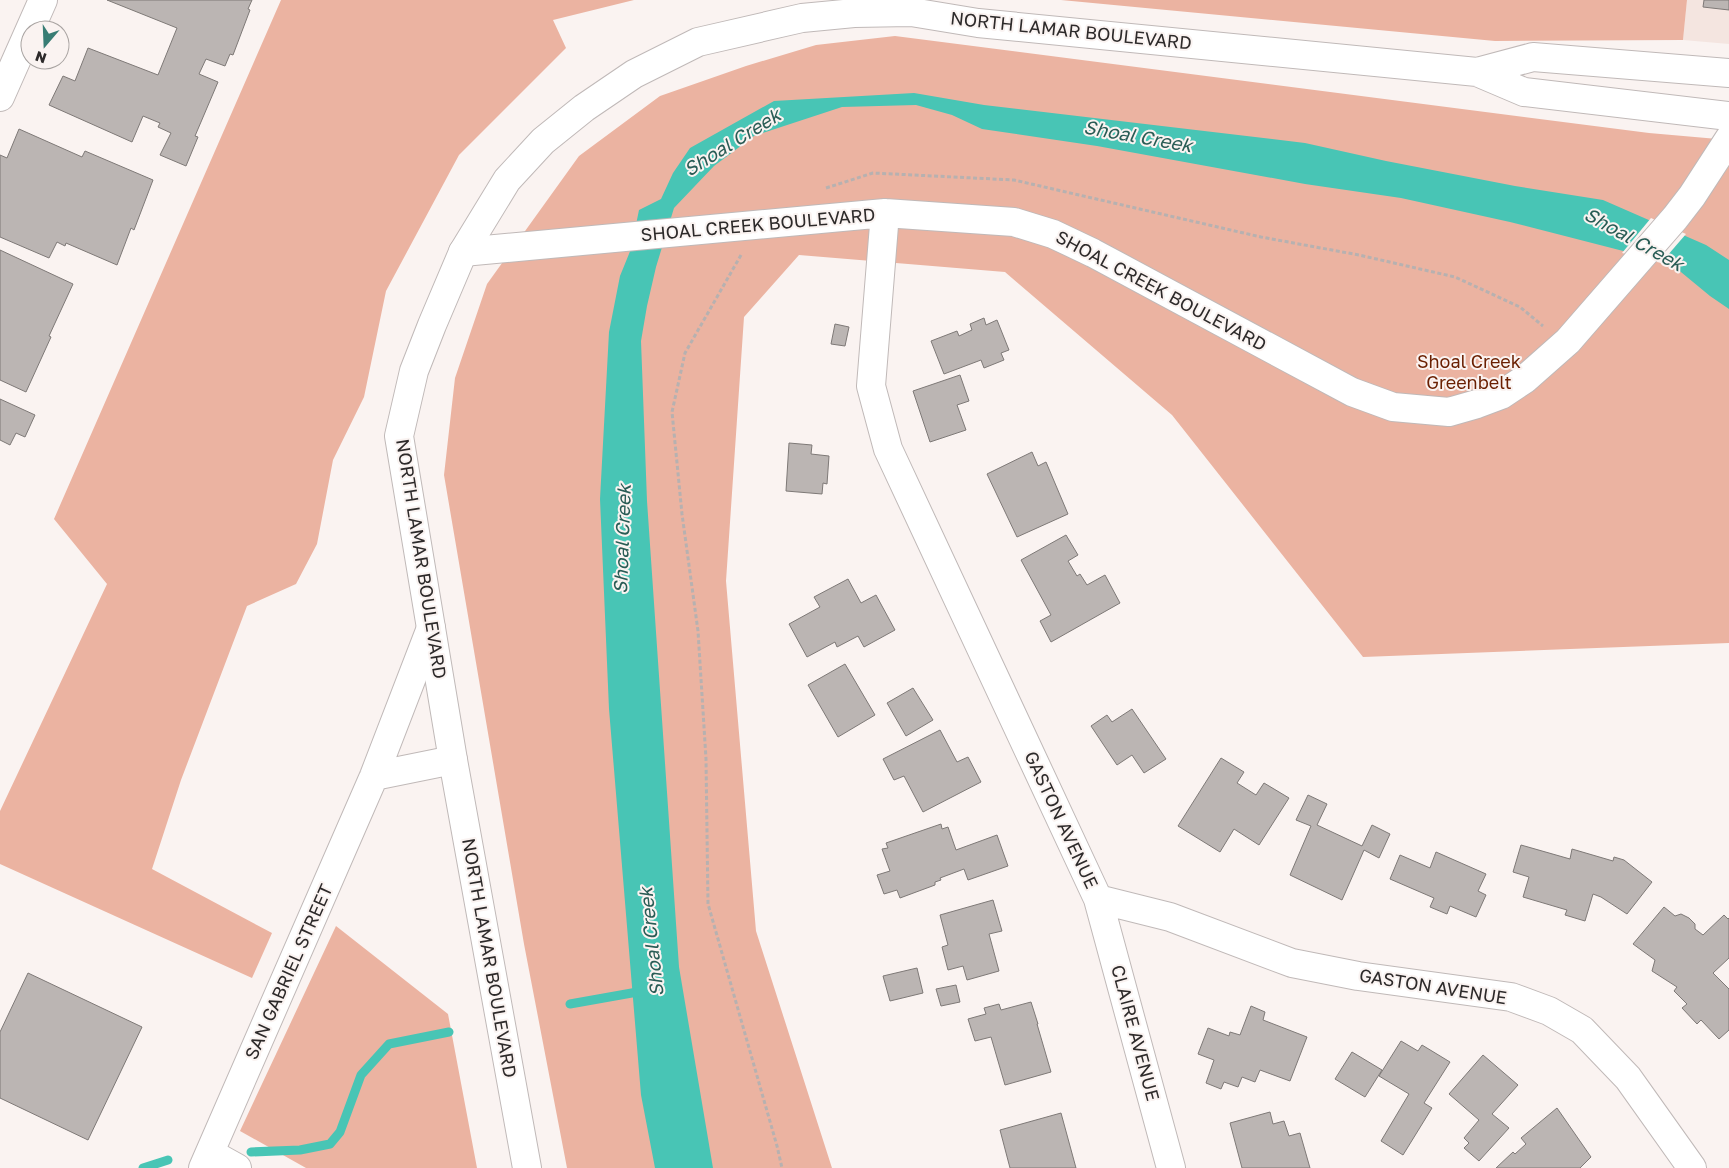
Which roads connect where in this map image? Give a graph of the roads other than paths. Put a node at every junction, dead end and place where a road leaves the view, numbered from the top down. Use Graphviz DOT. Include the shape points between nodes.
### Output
graph roads {
  1 [pos="43,0"];
  2 [pos="1477,72"];
  3 [pos="1729,73"];
  4 [pos="0,97"];
  5 [pos="1729,116"];
  6 [pos="1729,139"];
  7 [pos="885,213"];
  8 [pos="463,252"];
  9 [pos="431,628"];
  10 [pos="453,760"];
  11 [pos="374,776"];
  12 [pos="1098,899"];
  13 [pos="207,1160"];
  14 [pos="237,1168"];
  15 [pos="527,1168"];
  16 [pos="1171,1168"];
  17 [pos="1692,1168"];
  1 -- 4 [label="street"];
  2 -- 3 [label="street, NORTH LAMAR BOULEVARD" via="1533,57"];
  2 -- 5 [label="street, NORTH LAMAR BOULEVARD" via="1524,92"];
  2 -- 8 [label="street, NORTH LAMAR BOULEVARD" via="978,23 911,12 802,18 698,42 634,74 584,108 543,141 507,180"];
  6 -- 7 [label="street, SHOAL CREEK BOULEVARD" via="1675,218 1575,332 1525,379 1501,394 1448,412 1393,407 1352,392 1053,234 1014,222"];
  7 -- 8 [label="street, SHOAL CREEK BOULEVARD"];
  7 -- 12 [label="street, GASTON AVENUE" via="871,386 888,449"];
  8 -- 9 [label="street, NORTH LAMAR BOULEVARD" via="414,371 399,436"];
  9 -- 10 [label="street, NORTH LAMAR BOULEVARD"];
  9 -- 11 [label="street, SAN GABRIEL STREET"];
  10 -- 11 [label="street"];
  10 -- 15 [label="street, NORTH LAMAR BOULEVARD"];
  11 -- 13 [label="street, SAN GABRIEL STREET"];
  12 -- 16 [label="street, CLAIRE AVENUE"];
  12 -- 17 [label="street, GASTON AVENUE" via="1170,917 1292,963 1358,976 1511,997 1548,1011 1582,1030 1628,1078"];
  13 -- 14 [label="street"];
}
